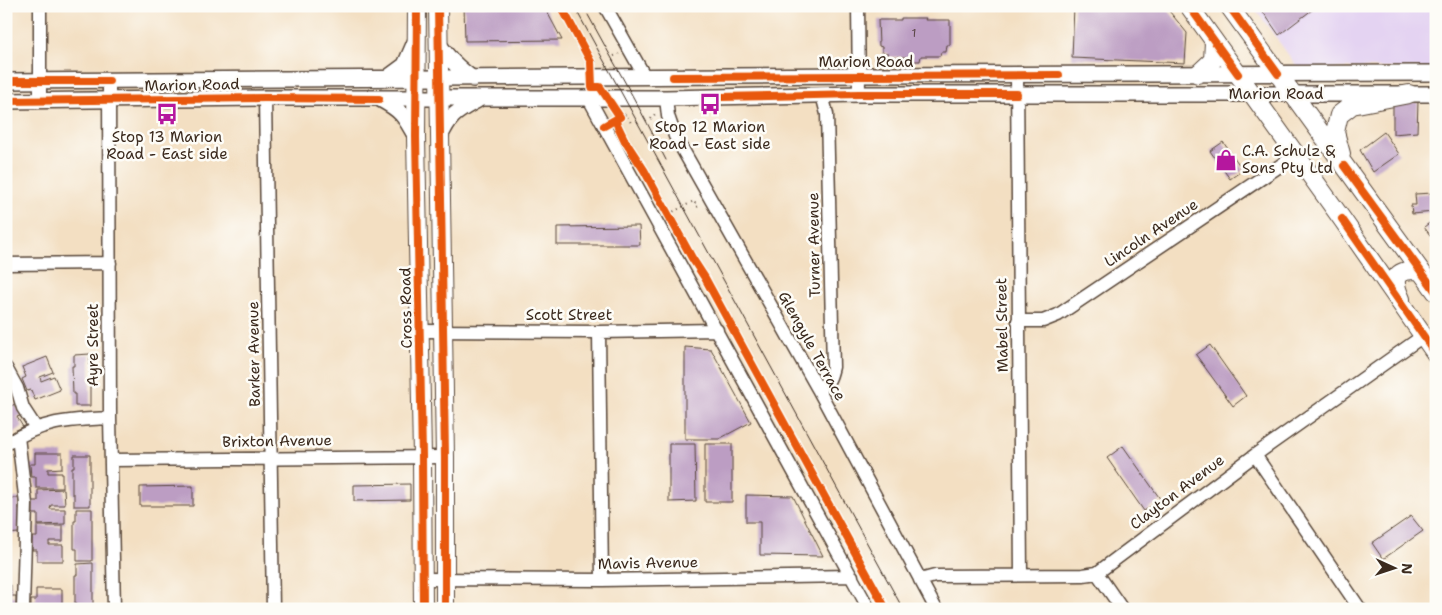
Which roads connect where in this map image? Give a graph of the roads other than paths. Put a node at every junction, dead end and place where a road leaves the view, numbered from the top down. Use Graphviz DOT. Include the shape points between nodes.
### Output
graph roads {
  1 [pos="40,6"];
  2 [pos="417,6"];
  3 [pos="438,6"];
  4 [pos="606,6"];
  5 [pos="858,6"];
  6 [pos="1189,6"];
  7 [pos="1229,6"];
  8 [pos="416,39"];
  9 [pos="1214,42"];
  10 [pos="438,43"];
  11 [pos="1436,73"];
  12 [pos="1198,74"];
  13 [pos="1238,74"];
  14 [pos="1278,74"];
  15 [pos="859,75"];
  16 [pos="1017,75"];
  17 [pos="416,78"];
  18 [pos="439,78"];
  19 [pos="473,78"];
  20 [pos="645,78"];
  21 [pos="386,79"];
  22 [pos="6,81"];
  23 [pos="40,81"];
  24 [pos="109,81"];
  25 [pos="859,94"];
  26 [pos="1017,94"];
  27 [pos="1252,94"];
  28 [pos="1292,94"];
  29 [pos="1409,94"];
  30 [pos="1436,94"];
  31 [pos="822,95"];
  32 [pos="588,97"];
  33 [pos="265,98"];
  34 [pos="416,98"];
  35 [pos="439,98"];
  36 [pos="481,98"];
  37 [pos="666,98"];
  38 [pos="379,99"];
  39 [pos="109,100"];
  40 [pos="6,101"];
  41 [pos="40,101"];
  42 [pos="416,137"];
  43 [pos="440,137"];
  44 [pos="1296,155"];
  45 [pos="1344,166"];
  46 [pos="110,263"];
  47 [pos="6,264"];
  48 [pos="1420,270"];
  49 [pos="1436,292"];
  50 [pos="1405,309"];
  51 [pos="1018,321"];
  52 [pos="443,330"];
  53 [pos="717,330"];
  54 [pos="420,331"];
  55 [pos="600,332"];
  56 [pos="1423,336"];
  57 [pos="1436,354"];
  58 [pos="6,368"];
  59 [pos="818,389"];
  60 [pos="110,418"];
  61 [pos="36,428"];
  62 [pos="18,437"];
  63 [pos="6,444"];
  64 [pos="1255,455"];
  65 [pos="422,456"];
  66 [pos="445,457"];
  67 [pos="272,458"];
  68 [pos="111,460"];
  69 [pos="1097,573"];
  70 [pos="1021,575"];
  71 [pos="852,576"];
  72 [pos="423,578"];
  73 [pos="445,579"];
  74 [pos="602,580"];
  75 [pos="920,580"];
  76 [pos="23,609"];
  77 [pos="114,609"];
  78 [pos="273,609"];
  79 [pos="423,609"];
  80 [pos="445,609"];
  81 [pos="869,609"];
  82 [pos="936,609"];
  83 [pos="1122,609"];
  84 [pos="1360,609"];
  1 -- 23 [label="street"];
  2 -- 8 [label="highway, Cross Road"];
  3 -- 10 [label="highway"];
  4 -- 20 [label="street"];
  5 -- 15 [label="street"];
  6 -- 9 [label="highway"];
  7 -- 14 [label="highway"];
  8 -- 17 [label="highway, Cross Road"];
  8 -- 21 [label="main road" via="405,65"];
  9 -- 12 [label="highway" via="1212,60"];
  9 -- 13 [label="highway"];
  10 -- 18 [label="highway"];
  10 -- 19 [label="main road" via="453,64"];
  11 -- 14 [label="main road, Marion Road"];
  12 -- 13 [label="main road, Marion Road"];
  12 -- 16 [label="main road, Marion Road"];
  13 -- 14 [label="main road, Marion Road"];
  13 -- 27 [label="highway"];
  14 -- 28 [label="highway"];
  15 -- 16 [label="main road, Marion Road"];
  15 -- 20 [label="main road, Marion Road"];
  15 -- 25 [label="street"];
  16 -- 26 [label="street, Mabel Street"];
  17 -- 18 [label="main road, Marion Road"];
  17 -- 21 [label="main road, Marion Road"];
  17 -- 34 [label="highway, Cross Road"];
  18 -- 19 [label="main road, Marion Road"];
  18 -- 35 [label="highway"];
  19 -- 20 [label="main road, Marion Road" via="594,66"];
  21 -- 24 [label="main road, Marion Road"];
  22 -- 23 [label="main road, Marion Road"];
  23 -- 24 [label="main road, Marion Road"];
  23 -- 41 [label="street"];
  24 -- 39 [label="street, Ayre Street"];
  25 -- 26 [label="main road, Marion Road"];
  25 -- 31 [label="main road, Marion Road"];
  26 -- 27 [label="main road, Marion Road"];
  26 -- 51 [label="street, Mabel Street"];
  27 -- 28 [label="main road, Marion Road"];
  27 -- 44 [label="highway"];
  28 -- 29 [label="main road, Marion Road"];
  28 -- 45 [label="highway"];
  29 -- 30 [label="main road, Marion Road"];
  29 -- 45 [label="highway" via="1352,106 1339,115 1335,132"];
  31 -- 37 [label="main road, Marion Road"];
  31 -- 59 [label="street, Turner Avenue" via="827,114 833,367 828,383"];
  32 -- 36 [label="main road, Marion Road"];
  32 -- 37 [label="main road, Marion Road"];
  32 -- 53 [label="street"];
  33 -- 38 [label="main road, Marion Road"];
  33 -- 39 [label="main road, Marion Road"];
  33 -- 67 [label="street, Barker Avenue"];
  34 -- 35 [label="main road, Marion Road"];
  34 -- 38 [label="main road, Marion Road"];
  34 -- 42 [label="highway, Cross Road"];
  35 -- 36 [label="main road, Marion Road"];
  35 -- 43 [label="highway"];
  36 -- 43 [label="main road" via="453,115"];
  37 -- 59 [label="street, Glengyle Terrace" via="675,136"];
  38 -- 42 [label="main road" via="405,116"];
  39 -- 41 [label="main road, Marion Road"];
  39 -- 46 [label="street, Ayre Street"];
  40 -- 41 [label="main road, Marion Road"];
  42 -- 54 [label="highway, Cross Road"];
  43 -- 52 [label="highway"];
  44 -- 50 [label="highway"];
  44 -- 51 [label="street, Lincoln Avenue" via="1058,315 1042,321"];
  45 -- 48 [label="highway"];
  46 -- 47 [label="street"];
  46 -- 60 [label="street, Ayre Street"];
  48 -- 49 [label="highway"];
  48 -- 50 [label="highway" via="1404,270 1396,280"];
  50 -- 56 [label="highway"];
  51 -- 70 [label="street, Mabel Street"];
  52 -- 54 [label="street, Scott Street"];
  52 -- 55 [label="street, Scott Street"];
  52 -- 66 [label="highway"];
  53 -- 55 [label="street, Scott Street"];
  53 -- 71 [label="street"];
  54 -- 65 [label="highway, Cross Road"];
  55 -- 74 [label="street"];
  56 -- 57 [label="highway"];
  56 -- 64 [label="street, Clayton Avenue"];
  58 -- 61 [label="street" via="23,408"];
  59 -- 75 [label="street, Glengyle Terrace"];
  60 -- 61 [label="street" via="74,419"];
  60 -- 68 [label="street, Ayre Street"];
  61 -- 62 [label="street"];
  62 -- 63 [label="street"];
  62 -- 76 [label="street" via="26,504"];
  64 -- 69 [label="street, Clayton Avenue"];
  64 -- 84 [label="street"];
  65 -- 66 [label="street, Brixton Avenue"];
  65 -- 67 [label="street, Brixton Avenue"];
  65 -- 72 [label="highway, Cross Road"];
  66 -- 73 [label="highway"];
  67 -- 68 [label="street, Brixton Avenue"];
  67 -- 78 [label="street, Barker Avenue"];
  68 -- 77 [label="street, Ayre Street"];
  69 -- 70 [label="street"];
  69 -- 83 [label="street"];
  70 -- 75 [label="street" via="935,576"];
  71 -- 74 [label="street, Mavis Avenue"];
  71 -- 81 [label="street"];
  72 -- 73 [label="street, Mavis Avenue"];
  72 -- 79 [label="highway, Cross Road"];
  73 -- 74 [label="street, Mavis Avenue"];
  73 -- 80 [label="highway"];
  75 -- 82 [label="street, Glengyle Terrace"];
}
